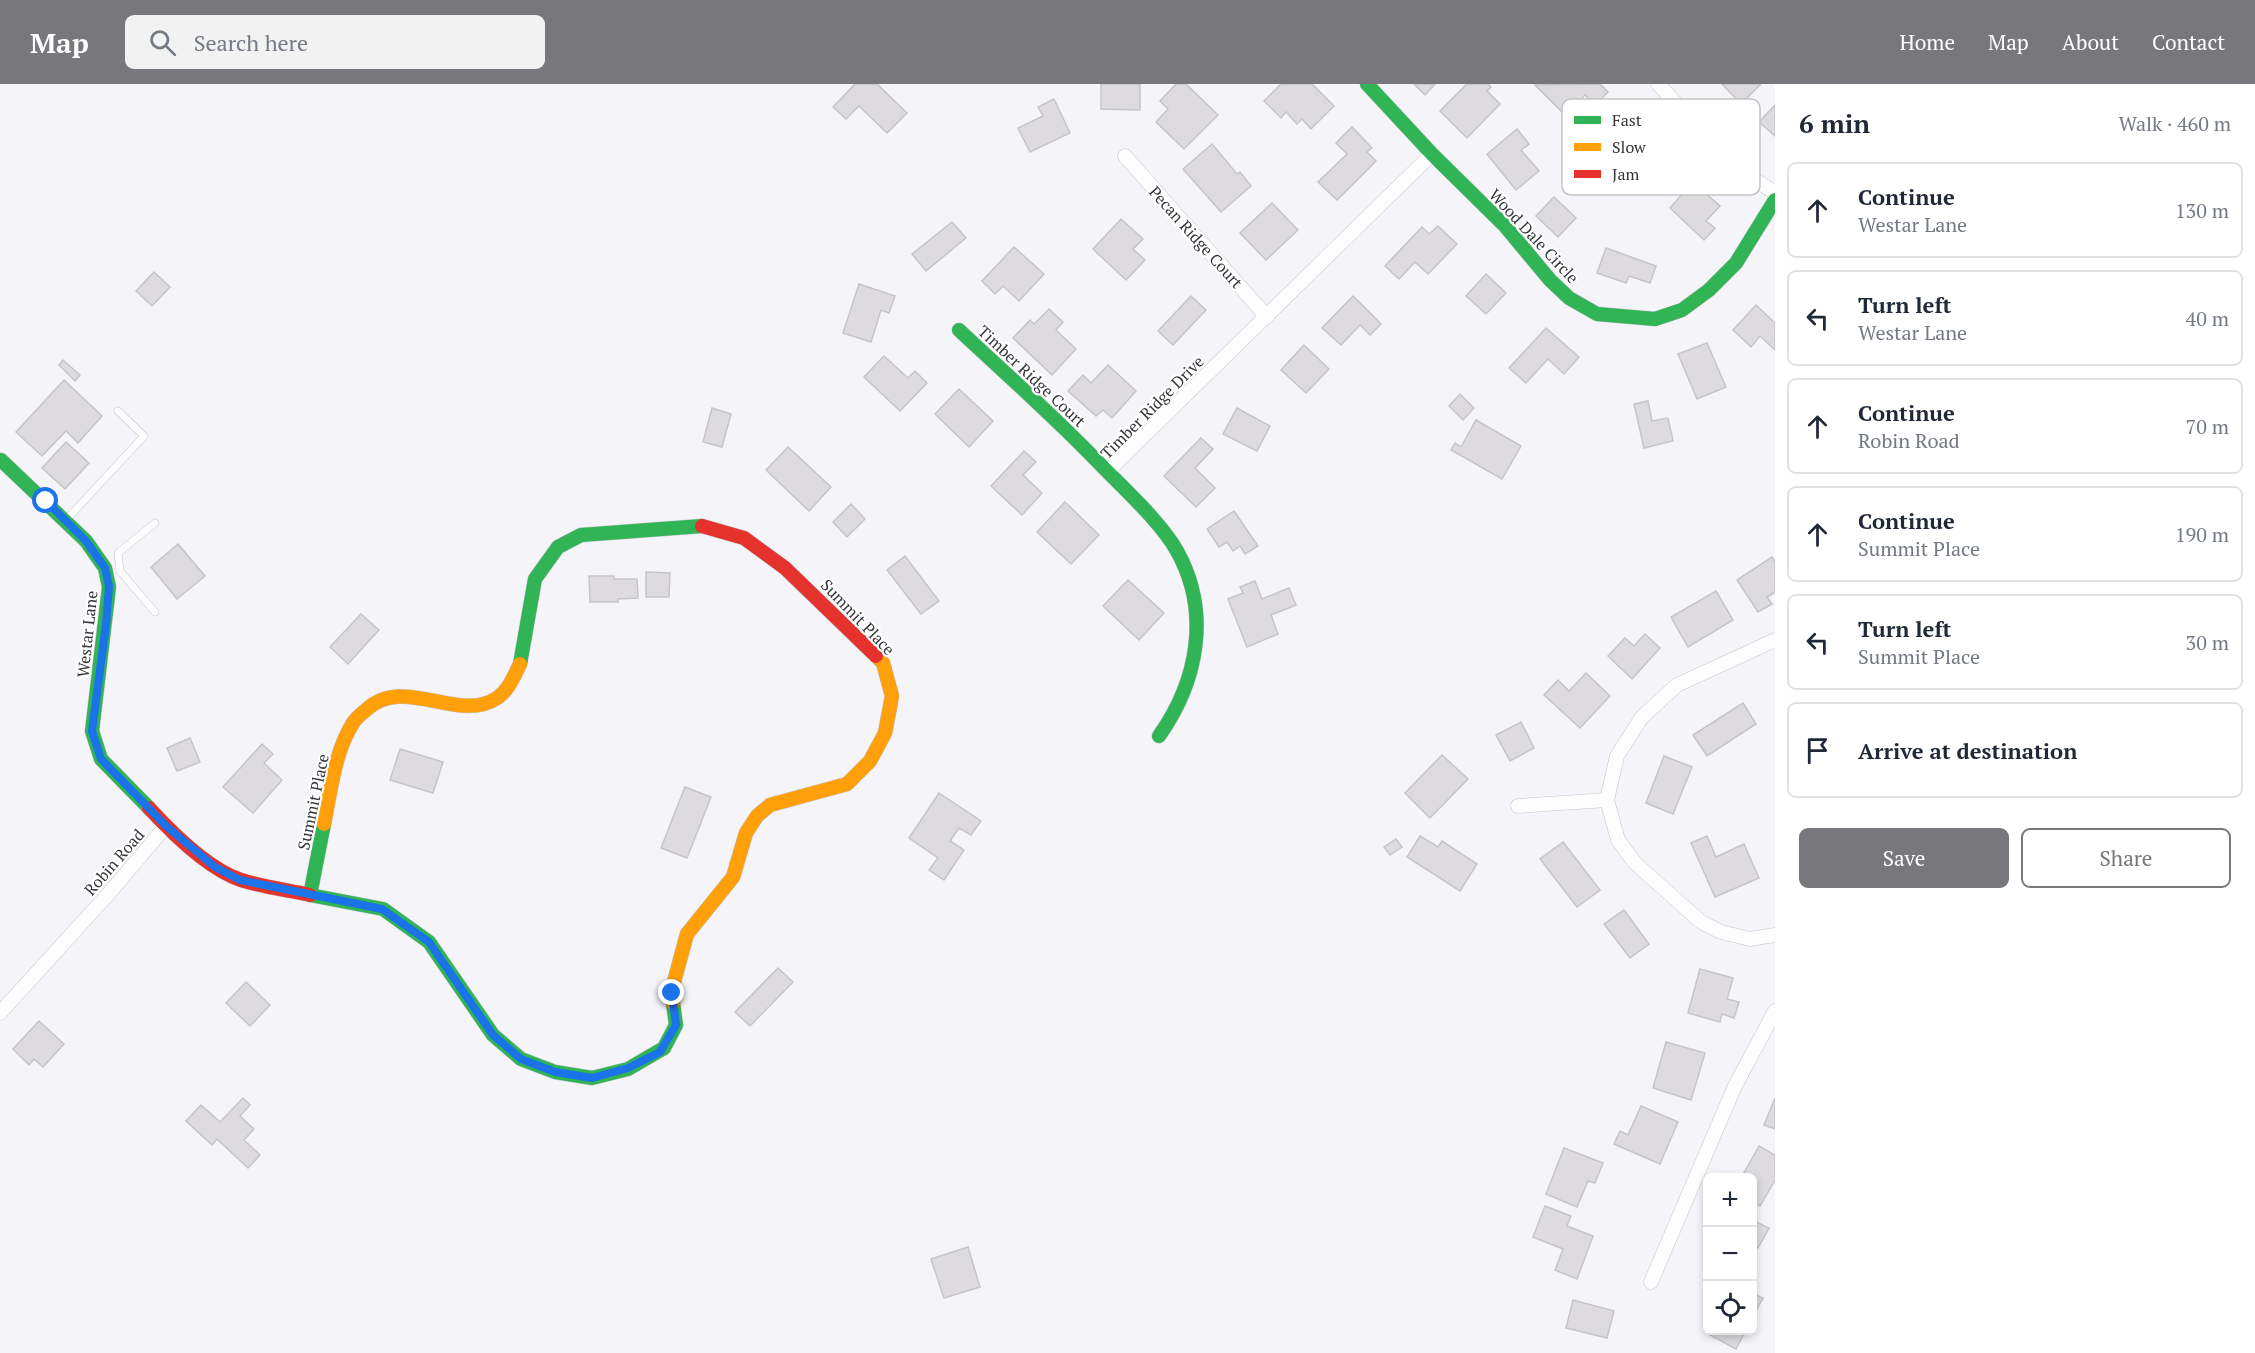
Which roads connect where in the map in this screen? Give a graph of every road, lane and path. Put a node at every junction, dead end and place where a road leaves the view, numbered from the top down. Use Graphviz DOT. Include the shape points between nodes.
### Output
graph roads {
  1 [pos="1366,84"];
  2 [pos="1658,84"];
  3 [pos="1672,99"];
  4 [pos="1432,154"];
  5 [pos="1125,156"];
  6 [pos="1760,183"];
  7 [pos="1775,193"];
  8 [pos="1775,201"];
  9 [pos="1268,317"];
  10 [pos="960,330"];
  11 [pos="118,411"];
  12 [pos="1,460"];
  13 [pos="1108,471"];
  14 [pos="65,520"];
  15 [pos="155,523"];
  16 [pos="119,563"];
  17 [pos="105,568"];
  18 [pos="155,612"];
  19 [pos="1775,640"];
  20 [pos="1160,736"];
  21 [pos="1607,800"];
  22 [pos="1518,806"];
  23 [pos="166,826"];
  24 [pos="310,894"];
  25 [pos="1775,935"];
  26 [pos="1775,1011"];
  27 [pos="0,1012"];
  28 [pos="1651,1282"];
  1 -- 4 [label="street, Wood Dale Circle"];
  2 -- 3 [label="street"];
  4 -- 8 [label="street, Wood Dale Circle" via="1504,226 1563,294 1597,314 1655,319 1682,310 1736,263"];
  4 -- 9 [label="street, Timber Ridge Drive"];
  5 -- 9 [label="street, Pecan Ridge Court"];
  6 -- 7 [label="street"];
  9 -- 13 [label="street, Timber Ridge Drive"];
  10 -- 13 [label="street, Timber Ridge Court"];
  11 -- 14 [label="lane" via="144,436"];
  12 -- 14 [label="street, Westar Lane"];
  13 -- 20 [label="street, Timber Ridge Drive" via="1177,552 1198,621 1182,699"];
  14 -- 17 [label="street, Westar Lane"];
  15 -- 16 [label="lane" via="118,553"];
  16 -- 17 [label="lane"];
  16 -- 18 [label="lane" via="120,571"];
  17 -- 23 [label="street, Westar Lane" via="109,586 106,624 92,731 101,759"];
  19 -- 21 [label="street" via="1677,685 1641,717 1617,756"];
  21 -- 22 [label="street"];
  21 -- 25 [label="street" via="1618,840 1635,863 1701,922 1750,939"];
  23 -- 24 [label="street, Robin Road" via="215,867 240,880"];
  23 -- 27 [label="street, Robin Road"];
  24 -- 24 [label="street, Summit Place" via="337,759 353,722 372,704 396,695 475,706 496,698 510,685 519,664 535,579 558,547 581,535 702,526 744,538 785,568 884,663 892,696 885,733 870,761 847,784 770,805 757,816 746,833 733,877 687,934 672,993 676,1025 660,1052 628,1068 592,1078 555,1072 521,1059 493,1035 429,942 382,909"];
  26 -- 28 [label="street" via="1735,1086"];
}
